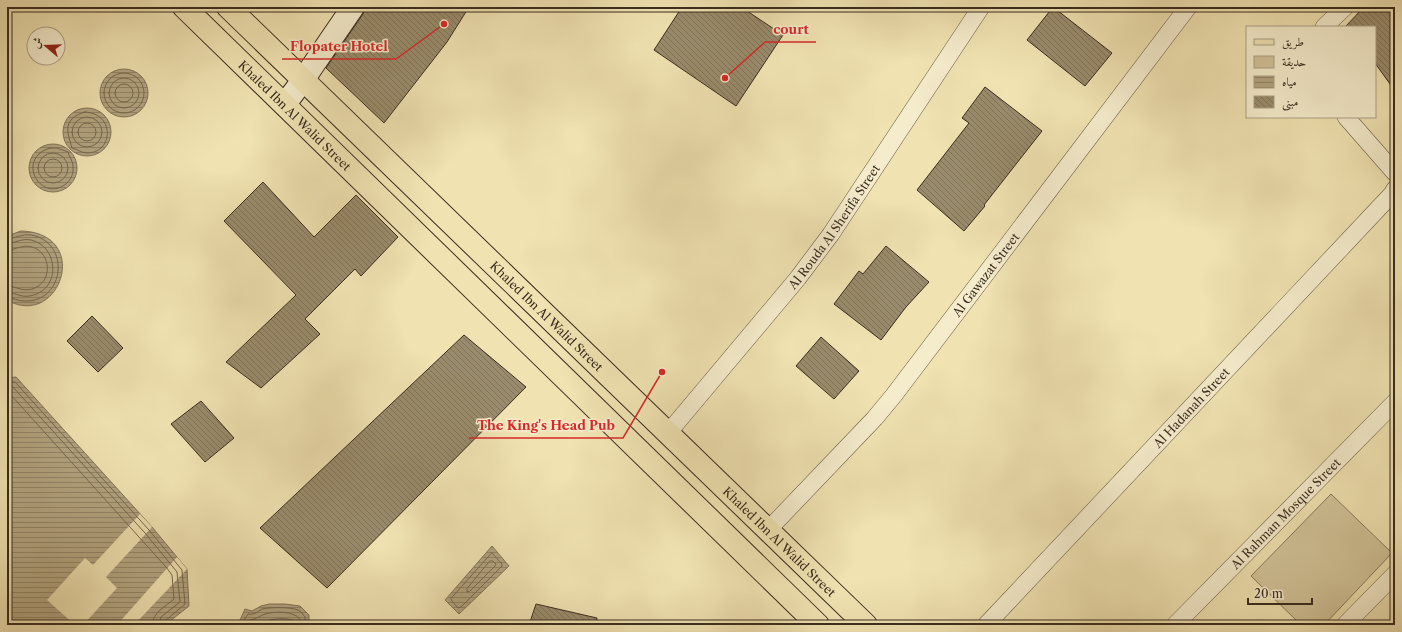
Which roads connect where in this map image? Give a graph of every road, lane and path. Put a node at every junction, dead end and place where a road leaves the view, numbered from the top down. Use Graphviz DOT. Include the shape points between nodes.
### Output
graph roads {
  1 [pos="184,7"];
  2 [pos="228,7"];
  3 [pos="353,7"];
  4 [pos="981,7"];
  5 [pos="1188,7"];
  6 [pos="1345,7"];
  7 [pos="1325,26"];
  8 [pos="303,80"];
  9 [pos="284,104"];
  10 [pos="1347,118"];
  11 [pos="1395,173"];
  12 [pos="1395,188"];
  13 [pos="457,229"];
  14 [pos="436,252"];
  15 [pos="1395,402"];
  16 [pos="668,433"];
  17 [pos="768,530"];
  18 [pos="1395,574"];
  19 [pos="818,625"];
  20 [pos="866,625"];
  21 [pos="986,625"];
  22 [pos="1175,625"];
  23 [pos="1345,625"];
  1 -- 9 [label="main road, Khaled Ibn Al Walid Street"];
  2 -- 8 [label="main road, Khaled Ibn Al Walid Street"];
  3 -- 8 [label="street"];
  4 -- 16 [label="street, Al Rouda Al Sherifa Street" via="831,234 798,278"];
  5 -- 17 [label="street, Al Gawazat Street" via="894,395"];
  6 -- 7 [label="street"];
  8 -- 9 [label="street"];
  8 -- 13 [label="main road, Khaled Ibn Al Walid Street"];
  9 -- 14 [label="main road, Khaled Ibn Al Walid Street"];
  10 -- 11 [label="street"];
  12 -- 21 [label="street, Al Hadanah Street"];
  13 -- 14 [label="main road"];
  13 -- 16 [label="main road, Khaled Ibn Al Walid Street"];
  14 -- 19 [label="main road, Khaled Ibn Al Walid Street"];
  15 -- 22 [label="street, Al Rahman Mosque Street"];
  16 -- 17 [label="main road, Khaled Ibn Al Walid Street"];
  17 -- 20 [label="main road, Khaled Ibn Al Walid Street"];
  18 -- 23 [label="street"];
}
